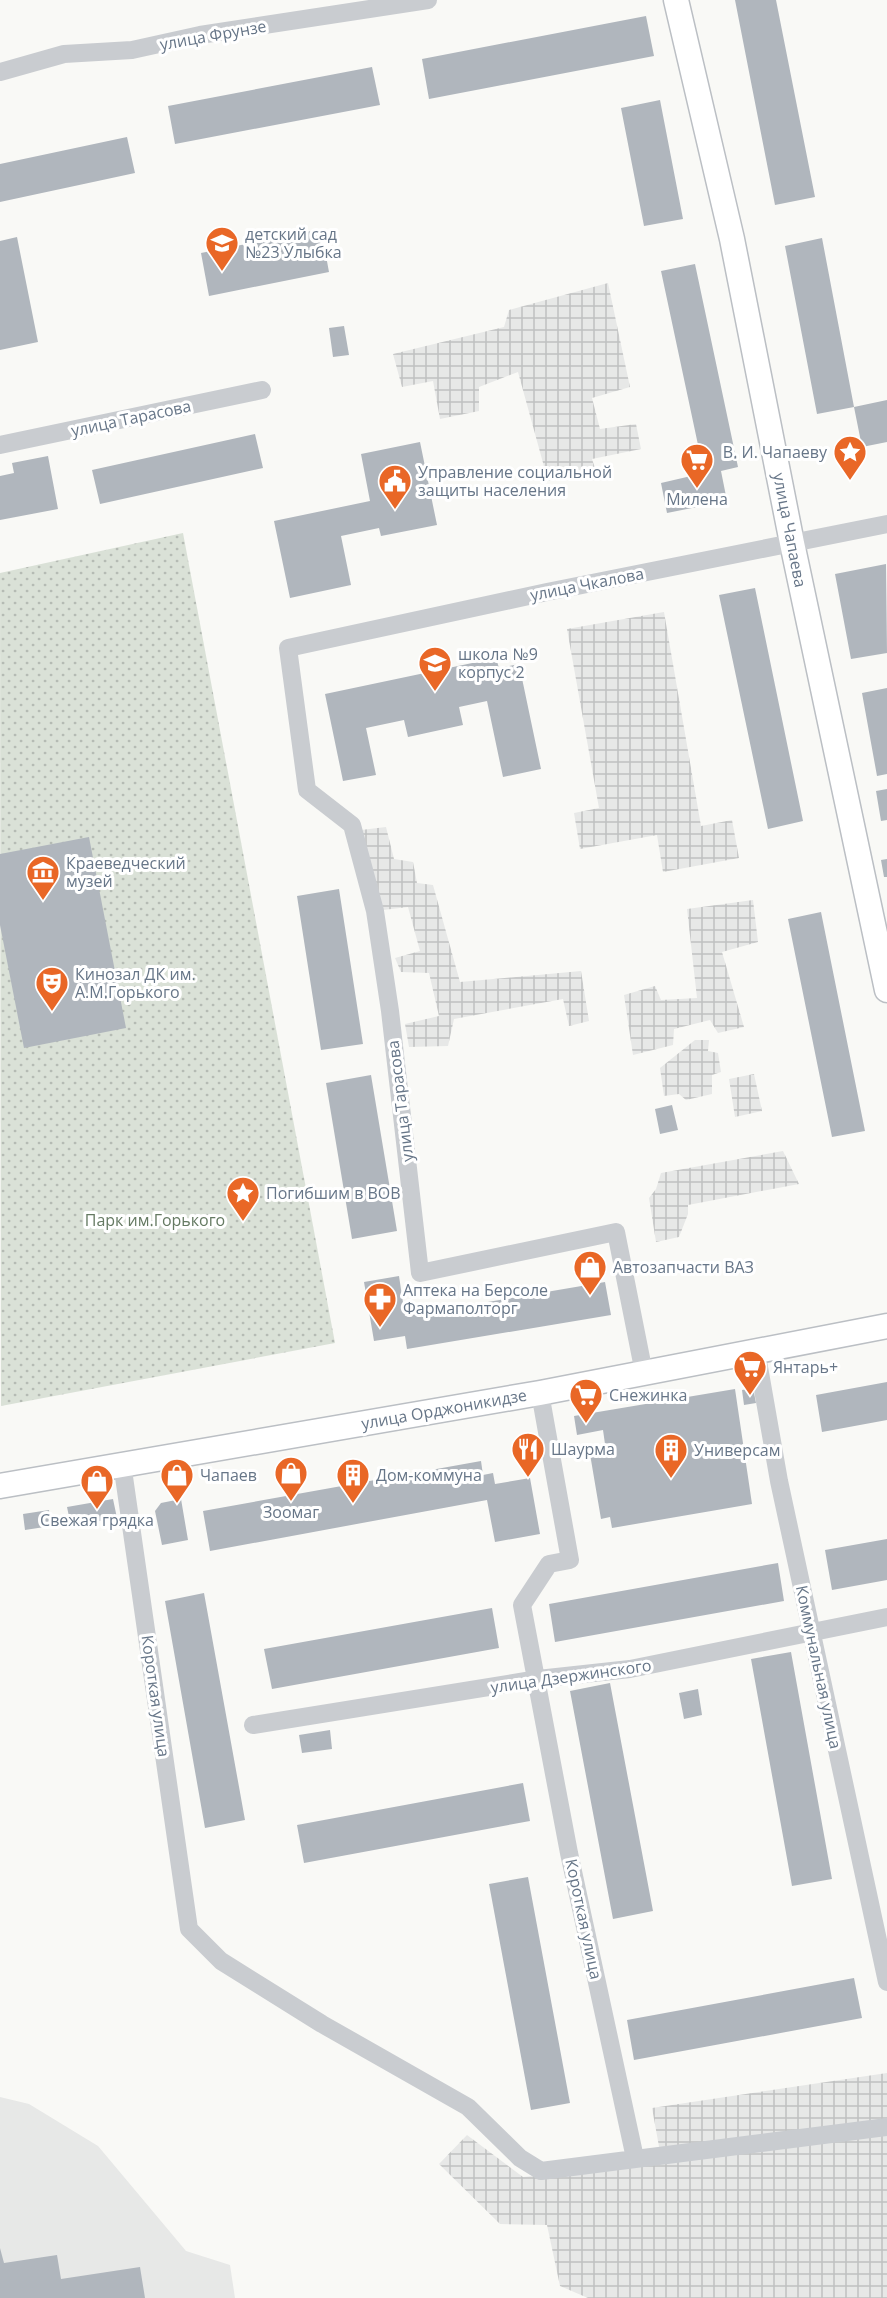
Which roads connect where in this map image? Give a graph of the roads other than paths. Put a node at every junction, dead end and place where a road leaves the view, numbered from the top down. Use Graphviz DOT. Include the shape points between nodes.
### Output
graph roads {
  1 [pos="428,0"];
  2 [pos="676,0"];
  3 [pos="0,72"];
  4 [pos="262,390"];
  5 [pos="0,445"];
  6 [pos="887,524"];
  7 [pos="792,543"];
  8 [pos="288,648"];
  9 [pos="887,990"];
  10 [pos="887,1326"];
  11 [pos="756,1350"];
  12 [pos="644,1374"];
  13 [pos="540,1393"];
  14 [pos="122,1463"];
  15 [pos="0,1486"];
  16 [pos="887,1617"];
  17 [pos="812,1634"];
  18 [pos="538,1679"];
  19 [pos="253,1725"];
  20 [pos="887,1982"];
  21 [pos="887,2127"];
  22 [pos="635,2158"];
  1 -- 3 [label="street, улица Фрунзе" via="200,35 132,50 64,54"];
  2 -- 7 [label="street, улица Чапаева" via="732,239"];
  4 -- 5 [label="street, улица Тарасова"];
  6 -- 7 [label="street, улица Чкалова"];
  7 -- 8 [label="street, улица Чкалова"];
  7 -- 9 [label="street, улица Чапаева"];
  8 -- 12 [label="street, улица Тарасова" via="307,790 352,825 375,911 420,1273 616,1232"];
  10 -- 11 [label="street, улица Орджоникидзе"];
  11 -- 12 [label="street, улица Орджоникидзе"];
  11 -- 17 [label="street, Коммунальная улица"];
  12 -- 13 [label="street, улица Орджоникидзе"];
  13 -- 14 [label="street, улица Орджоникидзе"];
  13 -- 18 [label="street, Короткая улица" via="570,1560 549,1564 522,1605"];
  14 -- 15 [label="street, улица Орджоникидзе"];
  14 -- 22 [label="street, Короткая улица" via="189,1929 221,1960 322,2024 468,2107 520,2158 541,2171"];
  16 -- 17 [label="street, улица Дзержинского"];
  17 -- 18 [label="street, улица Дзержинского" via="630,1669"];
  17 -- 20 [label="street, Коммунальная улица"];
  18 -- 19 [label="street, улица Дзержинского"];
  18 -- 22 [label="street, Короткая улица" via="569,1853"];
  21 -- 22 [label="street"];
}
